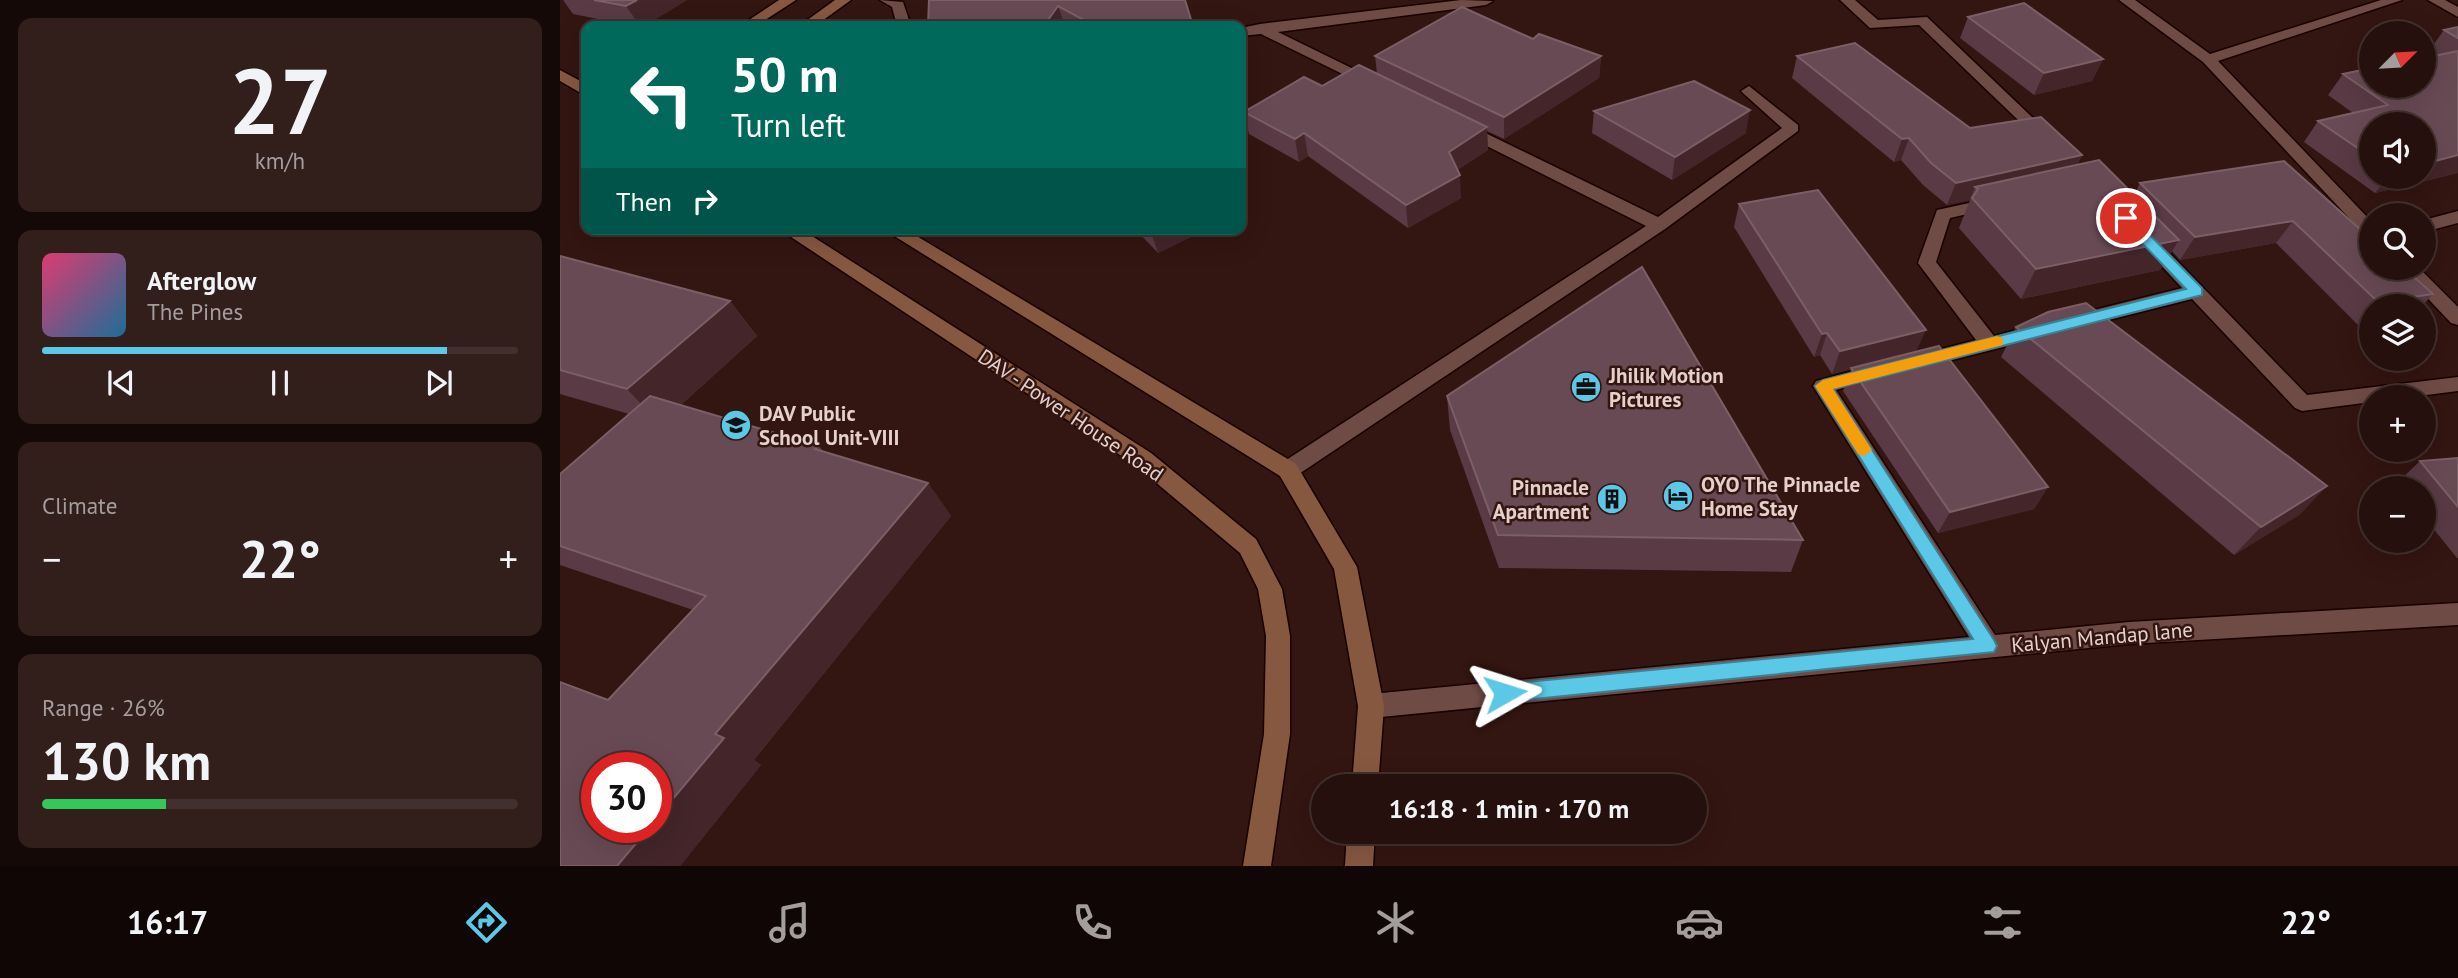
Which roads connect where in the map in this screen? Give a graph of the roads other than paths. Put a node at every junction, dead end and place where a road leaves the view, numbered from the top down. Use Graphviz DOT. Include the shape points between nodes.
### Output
graph roads {
  1 [pos="789,0"];
  2 [pos="887,0"];
  3 [pos="1847,0"];
  4 [pos="2126,0"];
  5 [pos="2395,0"];
  6 [pos="2435,0"];
  7 [pos="1486,1"];
  8 [pos="839,3"];
  9 [pos="2458,13"];
  10 [pos="755,21"];
  11 [pos="813,21"];
  12 [pos="834,21"];
  13 [pos="903,21"];
  14 [pos="1260,28"];
  15 [pos="1246,31"];
  16 [pos="2208,59"];
  17 [pos="560,74"];
  18 [pos="581,88"];
  19 [pos="1385,90"];
  20 [pos="1749,91"];
  21 [pos="1447,121"];
  22 [pos="2061,153"];
  23 [pos="2010,199"];
  24 [pos="2458,217"];
  25 [pos="2359,218"];
  26 [pos="2436,223"];
  27 [pos="1659,225"];
  28 [pos="2139,231"];
  29 [pos="797,235"];
  30 [pos="902,235"];
  31 [pos="2420,280"];
  32 [pos="2197,291"];
  33 [pos="2458,318"];
  34 [pos="1989,343"];
  35 [pos="2458,384"];
  36 [pos="1288,470"];
  37 [pos="2458,614"];
  38 [pos="1988,646"];
  39 [pos="1371,706"];
  40 [pos="1366,774"];
  41 [pos="1360,844"];
  42 [pos="1256,866"];
  43 [pos="1359,866"];
  1 -- 10 [label="street"];
  2 -- 13 [label="street" via="898,5"];
  3 -- 22 [label="street" via="1875,24 1922,20"];
  4 -- 16 [label="street"];
  5 -- 16 [label="street"];
  6 -- 9 [label="street"];
  7 -- 14 [label="street"];
  8 -- 11 [label="street"];
  8 -- 12 [label="street"];
  14 -- 15 [label="street"];
  14 -- 19 [label="street"];
  16 -- 25 [label="street"];
  17 -- 18 [label="street"];
  20 -- 27 [label="street" via="1792,128"];
  21 -- 27 [label="street"];
  23 -- 34 [label="street" via="1943,214 1927,263"];
  24 -- 26 [label="street"];
  27 -- 36 [label="street"];
  28 -- 32 [label="street"];
  29 -- 42 [label="street, DAV - Power House Road" via="1143,459 1248,546 1270,589 1278,636 1277,734"];
  30 -- 36 [label="street"];
  31 -- 33 [label="street"];
  32 -- 34 [label="street"];
  32 -- 35 [label="street" via="2302,403"];
  34 -- 38 [label="street" via="1823,386"];
  36 -- 39 [label="street" via="1345,567"];
  37 -- 38 [label="street, Kalyan Mandap lane"];
  38 -- 39 [label="street, Kalyan Mandap lane"];
  39 -- 40 [label="street"];
  41 -- 43 [label="street"];
}
